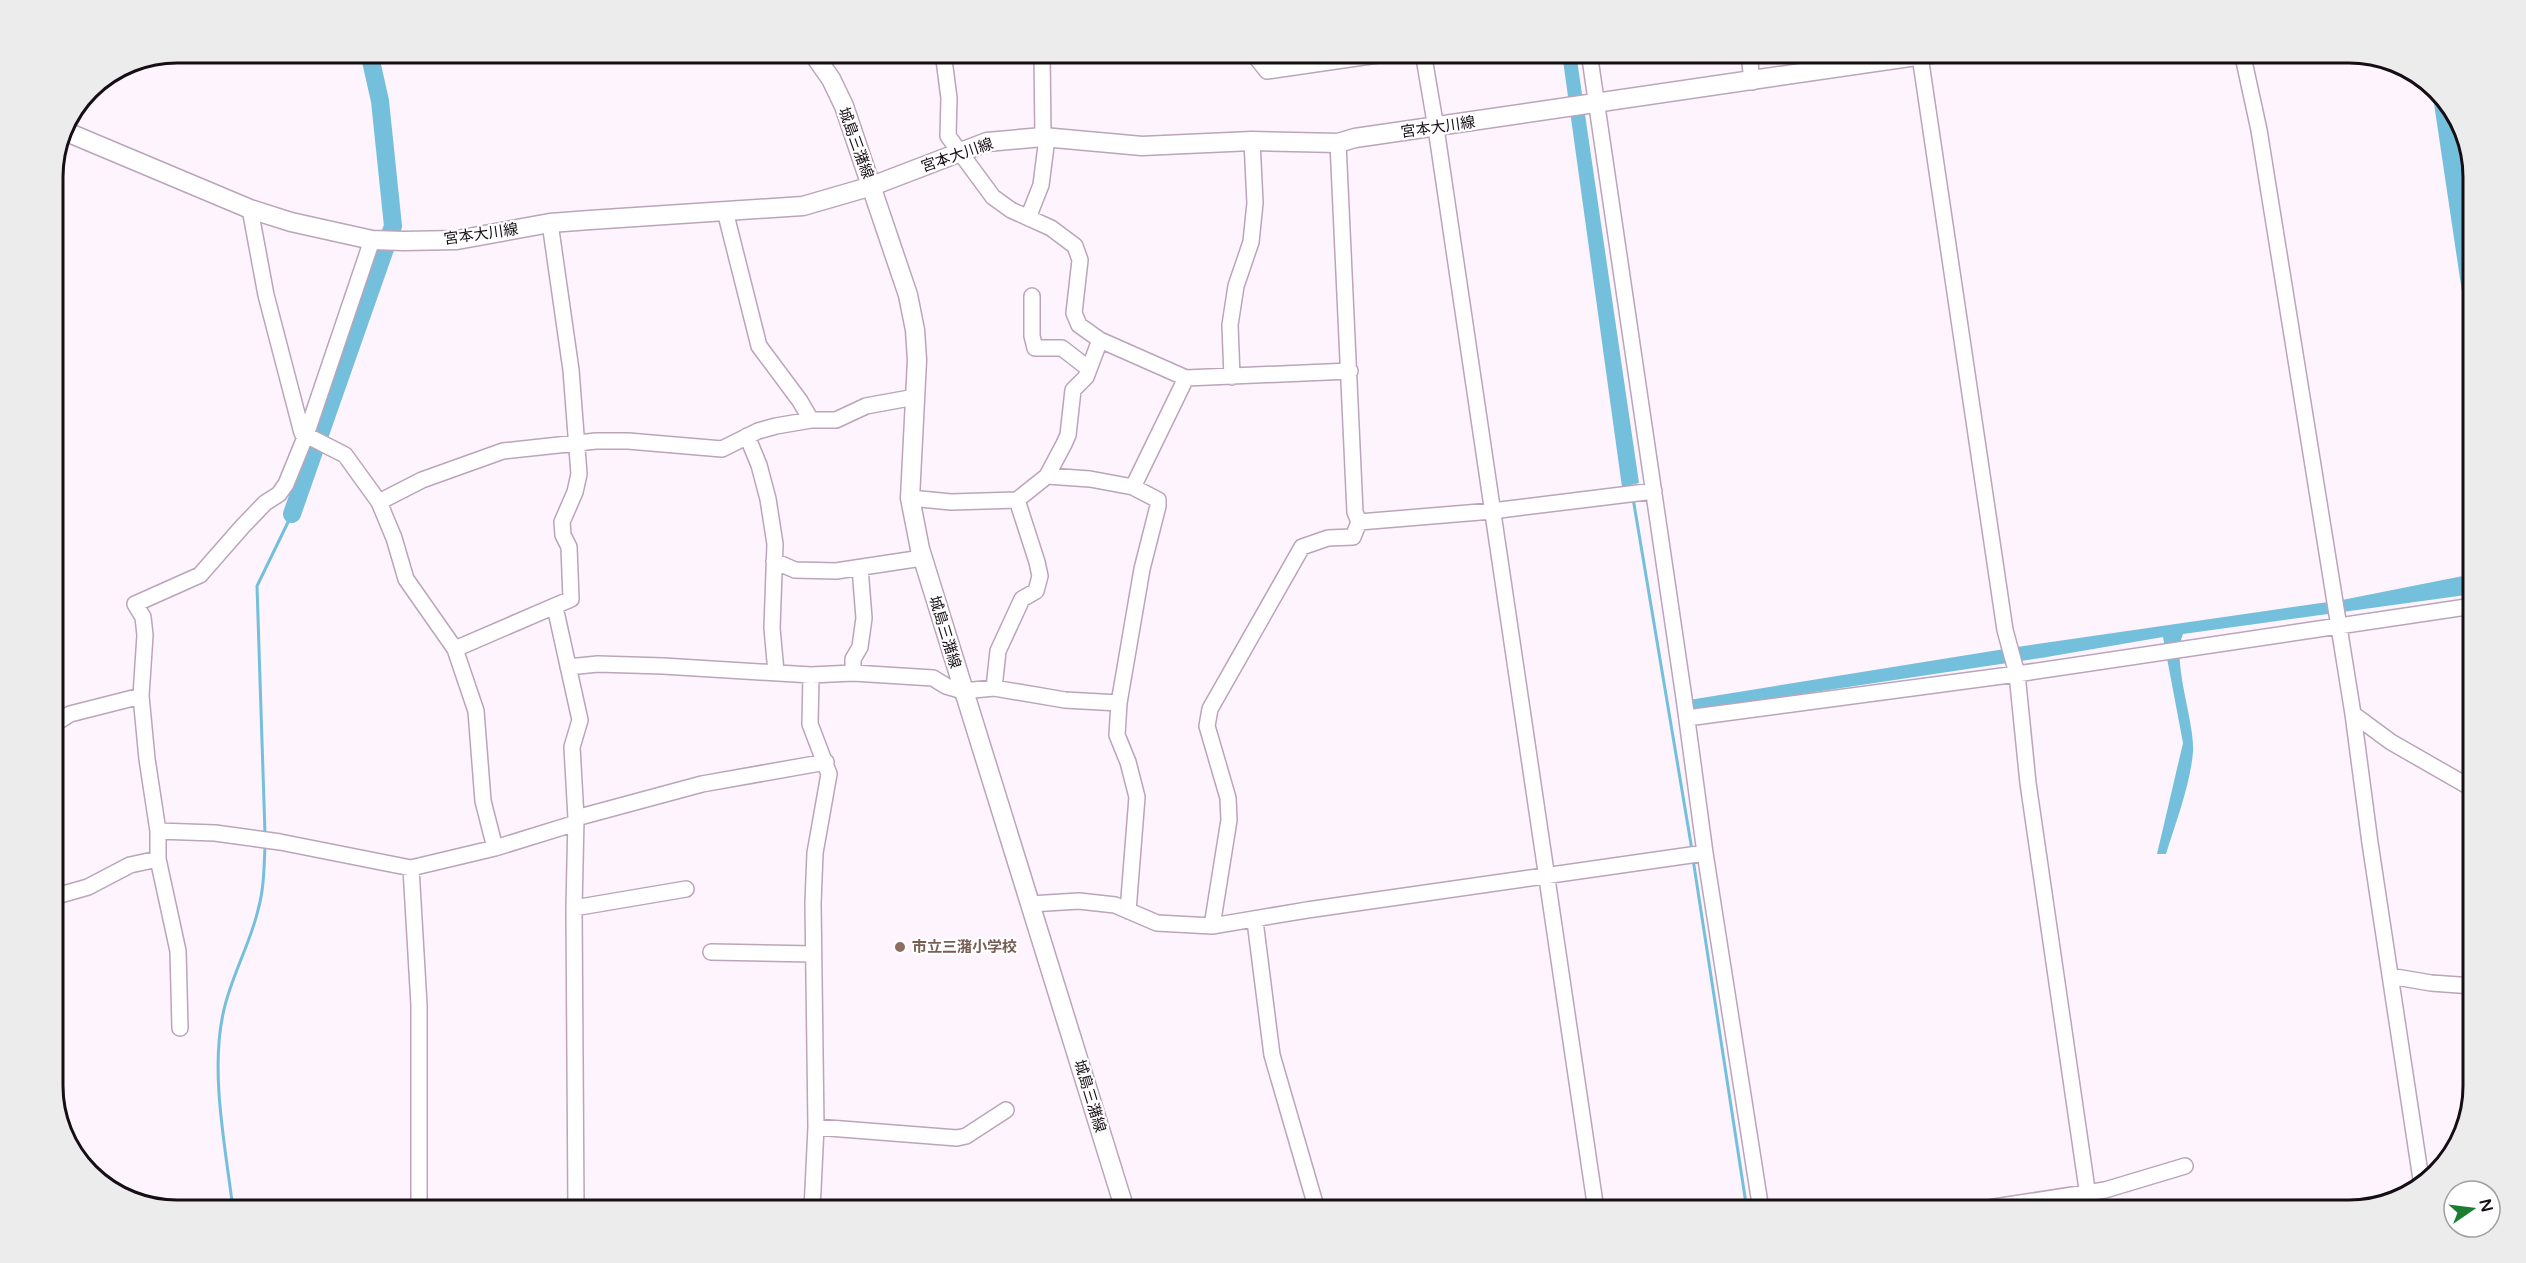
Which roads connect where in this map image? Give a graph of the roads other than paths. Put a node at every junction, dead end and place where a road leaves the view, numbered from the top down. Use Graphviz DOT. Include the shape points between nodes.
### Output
graph roads {
  1 [pos="820,63"];
  2 [pos="944,63"];
  3 [pos="1042,63"];
  4 [pos="1260,63"];
  5 [pos="1322,63"];
  6 [pos="1425,63"];
  7 [pos="1590,63"];
  8 [pos="1750,63"];
  9 [pos="1870,63"];
  10 [pos="1915,63"];
  11 [pos="2244,63"];
  12 [pos="1752,82"];
  13 [pos="1593,104"];
  14 [pos="1436,128"];
  15 [pos="72,134"];
  16 [pos="1045,137"];
  17 [pos="1252,141"];
  18 [pos="1338,143"];
  19 [pos="960,152"];
  20 [pos="872,186"];
  21 [pos="250,209"];
  22 [pos="725,211"];
  23 [pos="1028,218"];
  24 [pos="550,223"];
  25 [pos="376,240"];
  26 [pos="1032,296"];
  27 [pos="1100,340"];
  28 [pos="1089,369"];
  29 [pos="1350,371"];
  30 [pos="1232,376"];
  31 [pos="1186,378"];
  32 [pos="915,397"];
  33 [pos="811,420"];
  34 [pos="306,435"];
  35 [pos="747,436"];
  36 [pos="577,444"];
  37 [pos="1047,476"];
  38 [pos="1133,487"];
  39 [pos="1654,491"];
  40 [pos="910,498"];
  41 [pos="1017,500"];
  42 [pos="379,502"];
  43 [pos="1492,511"];
  44 [pos="1359,522"];
  45 [pos="922,558"];
  46 [pos="774,561"];
  47 [pos="860,568"];
  48 [pos="555,607"];
  49 [pos="2463,607"];
  50 [pos="2337,626"];
  51 [pos="455,649"];
  52 [pos="568,667"];
  53 [pos="2015,670"];
  54 [pos="776,672"];
  55 [pos="853,673"];
  56 [pos="811,675"];
  57 [pos="994,688"];
  58 [pos="963,691"];
  59 [pos="141,696"];
  60 [pos="1119,703"];
  61 [pos="1686,708"];
  62 [pos="2353,714"];
  63 [pos="63,718"];
  64 [pos="826,762"];
  65 [pos="2463,783"];
  66 [pos="576,820"];
  67 [pos="158,831"];
  68 [pos="495,848"];
  69 [pos="1705,854"];
  70 [pos="158,859"];
  71 [pos="411,868"];
  72 [pos="1547,876"];
  73 [pos="686,889"];
  74 [pos="63,894"];
  75 [pos="1030,904"];
  76 [pos="574,908"];
  77 [pos="1128,911"];
  78 [pos="1255,921"];
  79 [pos="1212,926"];
  80 [pos="711,952"];
  81 [pos="813,954"];
  82 [pos="2390,976"];
  83 [pos="2463,985"];
  84 [pos="180,1028"];
  85 [pos="1006,1110"];
  86 [pos="816,1127"];
  87 [pos="2185,1166"];
  88 [pos="2420,1176"];
  89 [pos="2088,1193"];
  90 [pos="419,1200"];
  91 [pos="576,1200"];
  92 [pos="812,1200"];
  93 [pos="1122,1200"];
  94 [pos="1314,1200"];
  95 [pos="1595,1200"];
  96 [pos="1759,1200"];
  97 [pos="2041,1200"];
  98 [pos="2089,1200"];
  1 -- 20 [label="main road, 城島三潴線" via="844,106"];
  2 -- 19 [label="street" via="949,98 948,136"];
  3 -- 16 [label="street"];
  4 -- 5 [label="street" via="1267,71"];
  6 -- 14 [label="street"];
  7 -- 13 [label="street"];
  8 -- 12 [label="street"];
  9 -- 12 [label="main road, 宮本大川線"];
  10 -- 53 [label="street" via="2005,630"];
  11 -- 50 [label="street" via="2259,130"];
  12 -- 13 [label="main road, 宮本大川線"];
  13 -- 14 [label="main road, 宮本大川線"];
  13 -- 39 [label="street"];
  14 -- 18 [label="main road, 宮本大川線"];
  14 -- 43 [label="street"];
  15 -- 21 [label="main road, 宮本大川線"];
  16 -- 17 [label="main road, 宮本大川線" via="1142,146"];
  16 -- 19 [label="main road, 宮本大川線" via="987,142"];
  16 -- 23 [label="street" via="1041,185"];
  17 -- 18 [label="main road, 宮本大川線"];
  17 -- 30 [label="street" via="1255,203 1251,242 1236,286 1230,325"];
  18 -- 29 [label="street"];
  19 -- 20 [label="main road, 宮本大川線"];
  19 -- 23 [label="street" via="993,197"];
  20 -- 22 [label="main road, 宮本大川線" via="803,206"];
  20 -- 32 [label="main road, 城島三潴線" via="908,295 915,330"];
  21 -- 25 [label="main road, 宮本大川線"];
  21 -- 34 [label="street" via="266,294 302,433"];
  22 -- 24 [label="main road, 宮本大川線"];
  22 -- 33 [label="street" via="759,346"];
  23 -- 27 [label="street" via="1051,228 1075,246 1080,260 1074,313 1079,324"];
  24 -- 25 [label="main road, 宮本大川線" via="457,240"];
  24 -- 36 [label="street" via="571,370"];
  25 -- 34 [label="street"];
  26 -- 28 [label="street" via="1035,348 1062,348"];
  27 -- 28 [label="street"];
  27 -- 31 [label="street"];
  28 -- 37 [label="street" via="1072,390 1068,435"];
  29 -- 30 [label="street"];
  29 -- 44 [label="street" via="1355,512"];
  30 -- 31 [label="street"];
  31 -- 38 [label="street"];
  32 -- 33 [label="street" via="866,406 836,420"];
  32 -- 40 [label="main road, 城島三潴線"];
  33 -- 35 [label="street"];
  34 -- 42 [label="street" via="345,455"];
  34 -- 59 [label="street" via="279,494 265,503 200,575 135,604 143,617 145,635"];
  35 -- 36 [label="street" via="722,449 628,441"];
  35 -- 46 [label="street" via="768,499"];
  36 -- 42 [label="street" via="503,451 422,480"];
  36 -- 48 [label="street" via="579,474 562,522 569,547 571,599"];
  37 -- 38 [label="street"];
  37 -- 41 [label="street"];
  38 -- 60 [label="street" via="1158,500 1158,506 1142,569"];
  39 -- 43 [label="street"];
  39 -- 61 [label="street"];
  40 -- 41 [label="street" via="951,502"];
  40 -- 45 [label="main road, 城島三潴線"];
  41 -- 57 [label="street" via="1040,576 1036,591 1022,599 998,651"];
  42 -- 51 [label="street" via="406,579"];
  43 -- 44 [label="street"];
  43 -- 72 [label="street"];
  44 -- 79 [label="street" via="1353,537 1328,538 1302,547 1210,709 1207,726 1228,798 1229,820"];
  45 -- 47 [label="street"];
  45 -- 58 [label="main road, 城島三潴線"];
  46 -- 47 [label="street" via="795,570"];
  46 -- 54 [label="street" via="772,628"];
  47 -- 55 [label="street" via="864,618"];
  48 -- 51 [label="street"];
  48 -- 52 [label="street"];
  49 -- 50 [label="street"];
  50 -- 53 [label="street"];
  50 -- 62 [label="street"];
  51 -- 68 [label="street" via="476,711 483,801"];
  52 -- 54 [label="street" via="598,664"];
  52 -- 66 [label="street" via="580,720 572,747"];
  53 -- 61 [label="street"];
  53 -- 89 [label="street"];
  54 -- 56 [label="street"];
  55 -- 56 [label="street"];
  55 -- 58 [label="street" via="933,678"];
  56 -- 64 [label="street" via="810,724"];
  57 -- 58 [label="street"];
  57 -- 60 [label="street" via="1065,700"];
  58 -- 75 [label="main road, 城島三潴線"];
  59 -- 63 [label="street"];
  59 -- 67 [label="street"];
  60 -- 77 [label="street" via="1117,735 1137,797"];
  61 -- 69 [label="street"];
  62 -- 65 [label="street" via="2391,742"];
  62 -- 82 [label="street"];
  64 -- 66 [label="street" via="702,784"];
  64 -- 81 [label="street" via="829,774 815,853"];
  66 -- 68 [label="street"];
  66 -- 76 [label="street"];
  67 -- 70 [label="street"];
  67 -- 71 [label="street" via="260,839"];
  68 -- 71 [label="street"];
  69 -- 72 [label="street"];
  69 -- 96 [label="street"];
  70 -- 74 [label="street" via="130,865 88,887"];
  70 -- 84 [label="street" via="178,951"];
  71 -- 90 [label="street" via="419,1005"];
  72 -- 78 [label="street"];
  72 -- 95 [label="street"];
  73 -- 76 [label="street"];
  75 -- 77 [label="street" via="1079,902 1115,905"];
  75 -- 93 [label="main road, 城島三潴線"];
  76 -- 91 [label="street"];
  77 -- 79 [label="street" via="1157,923"];
  78 -- 79 [label="street"];
  78 -- 94 [label="street" via="1272,1055"];
  80 -- 81 [label="street"];
  81 -- 86 [label="street"];
  82 -- 83 [label="street"];
  82 -- 88 [label="street"];
  85 -- 86 [label="street" via="957,1138"];
  86 -- 92 [label="street"];
  87 -- 89 [label="street"];
  89 -- 97 [label="street"];
  89 -- 98 [label="street"];
}
